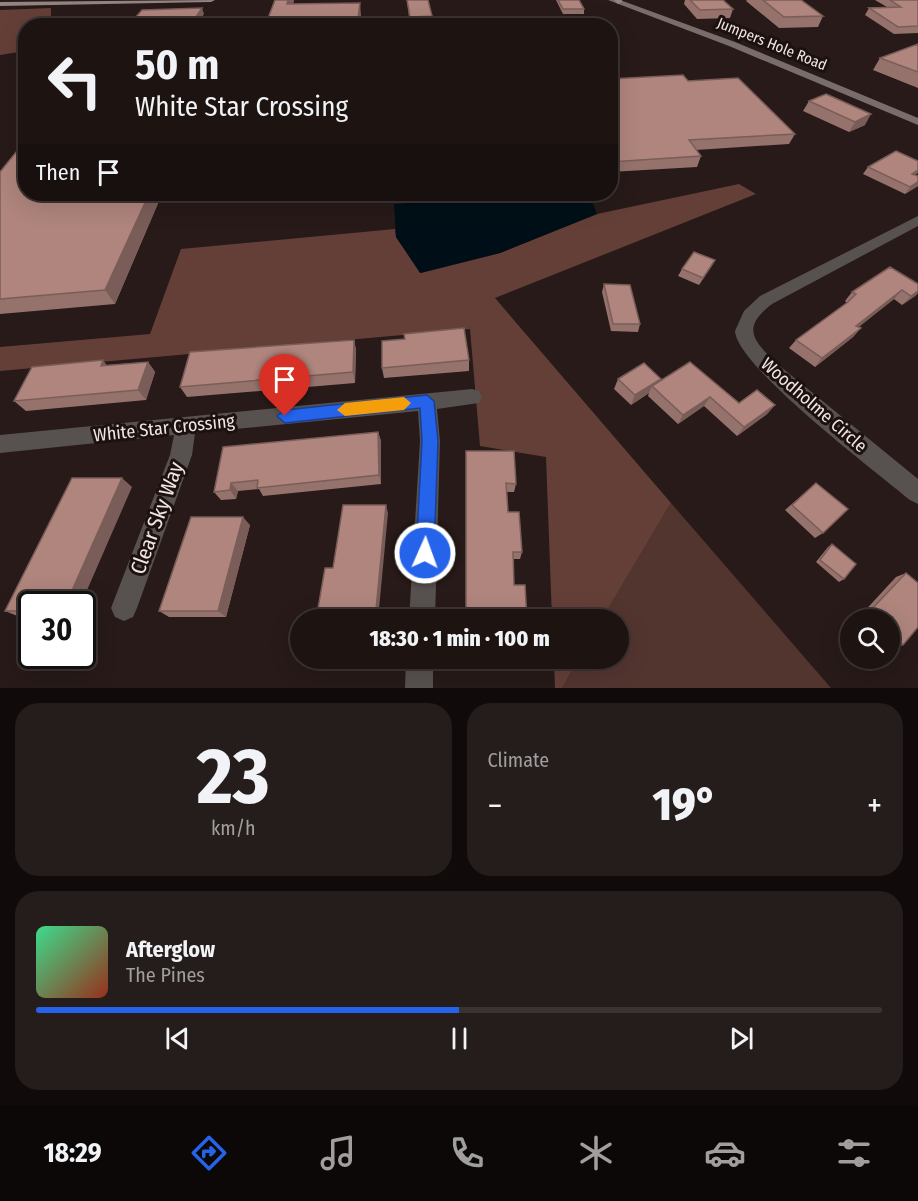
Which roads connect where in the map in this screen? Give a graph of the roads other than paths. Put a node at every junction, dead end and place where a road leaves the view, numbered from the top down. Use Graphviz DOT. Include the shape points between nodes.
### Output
graph roads {
  1 [pos="211,0"];
  2 [pos="616,1"];
  3 [pos="0,4"];
  4 [pos="918,122"];
  5 [pos="918,220"];
  6 [pos="472,397"];
  7 [pos="427,401"];
  8 [pos="186,427"];
  9 [pos="0,444"];
  10 [pos="918,493"];
  11 [pos="124,608"];
  12 [pos="422,609"];
  13 [pos="420,669"];
  14 [pos="419,688"];
  1 -- 3 [label="main road"];
  2 -- 4 [label="main road, Jumpers Hole Road" via="732,44"];
  5 -- 10 [label="street, Woodholme Circle" via="766,300 748,318 744,337 748,347 774,375"];
  6 -- 7 [label="street, White Star Crossing"];
  7 -- 8 [label="street, White Star Crossing"];
  7 -- 12 [label="street" via="430,441"];
  8 -- 9 [label="street, White Star Crossing"];
  8 -- 11 [label="street, Clear Sky Way" via="181,455"];
  13 -- 14 [label="street"];
}
